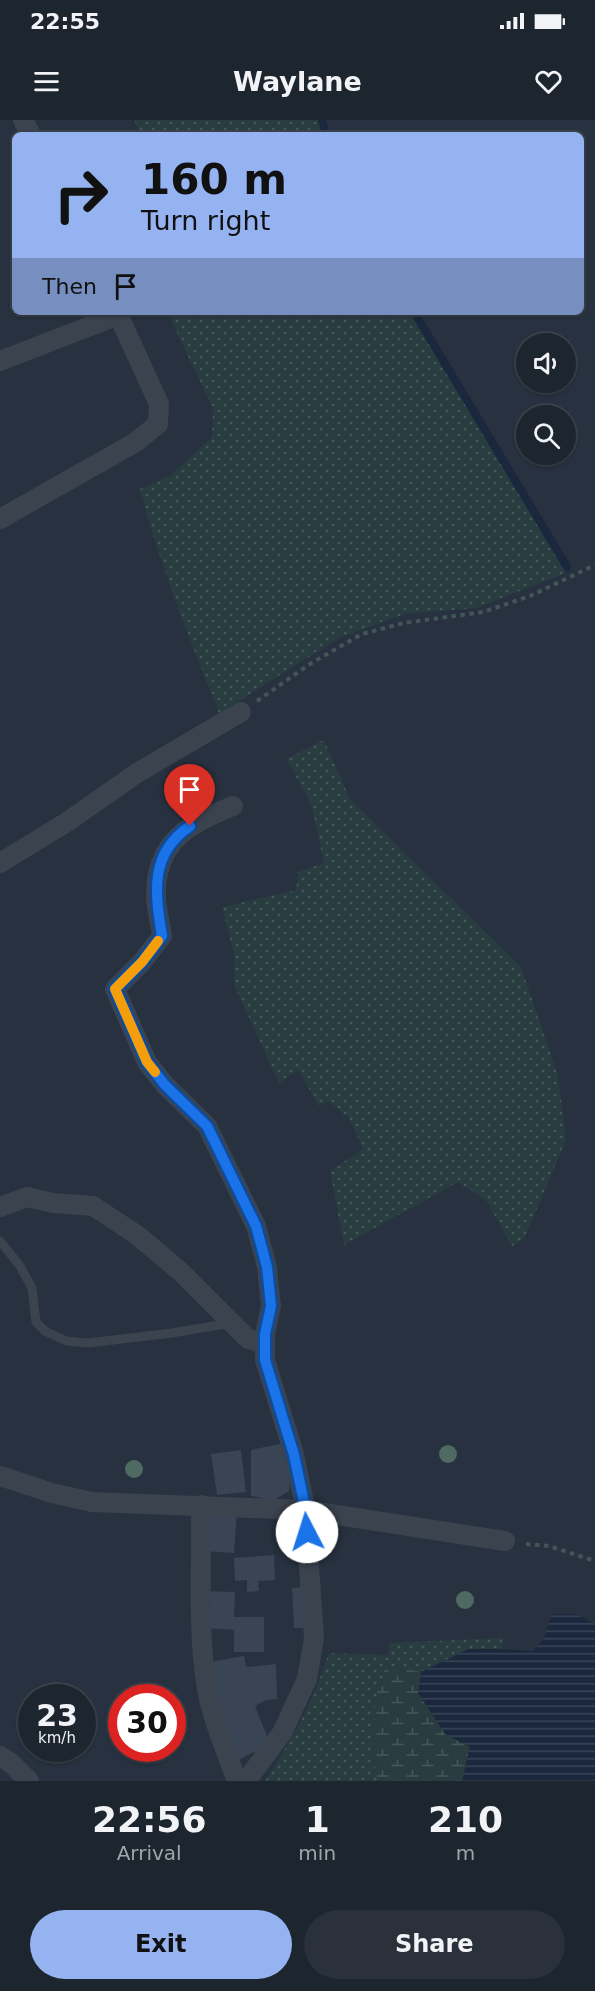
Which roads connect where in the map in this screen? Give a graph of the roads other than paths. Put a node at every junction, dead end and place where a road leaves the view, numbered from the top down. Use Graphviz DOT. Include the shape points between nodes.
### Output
graph roads {
  1 [pos="113,315"];
  2 [pos="119,315"];
  3 [pos="0,361"];
  4 [pos="0,519"];
  5 [pos="242,712"];
  6 [pos="233,806"];
  7 [pos="0,863"];
  8 [pos="0,1207"];
  9 [pos="0,1241"];
  10 [pos="231,1323"];
  11 [pos="265,1344"];
  12 [pos="0,1476"];
  13 [pos="201,1505"];
  14 [pos="305,1510"];
  15 [pos="504,1541"];
  16 [pos="0,1756"];
  17 [pos="29,1781"];
  18 [pos="237,1781"];
  19 [pos="246,1781"];
  1 -- 3 [label="street"];
  2 -- 4 [label="street" via="159,404 158,424 129,446"];
  5 -- 7 [label="street" via="137,772"];
  6 -- 11 [label="street" via="201,818 179,834 160,861 156,894 162,936 115,989 147,1062 207,1126 256,1226 267,1267 271,1306"];
  8 -- 10 [label="street" via="27,1197 93,1206 137,1235 181,1272"];
  9 -- 10 [label="lane" via="32,1288 36,1322 66,1341 172,1333"];
  10 -- 11 [label="street" via="248,1339"];
  11 -- 14 [label="street" via="265,1360 294,1455"];
  12 -- 13 [label="street" via="92,1502"];
  13 -- 14 [label="street"];
  13 -- 18 [label="street" via="201,1628 207,1690"];
  14 -- 15 [label="street"];
  14 -- 19 [label="street" via="314,1638 307,1679 282,1733"];
  16 -- 17 [label="street"];
}
